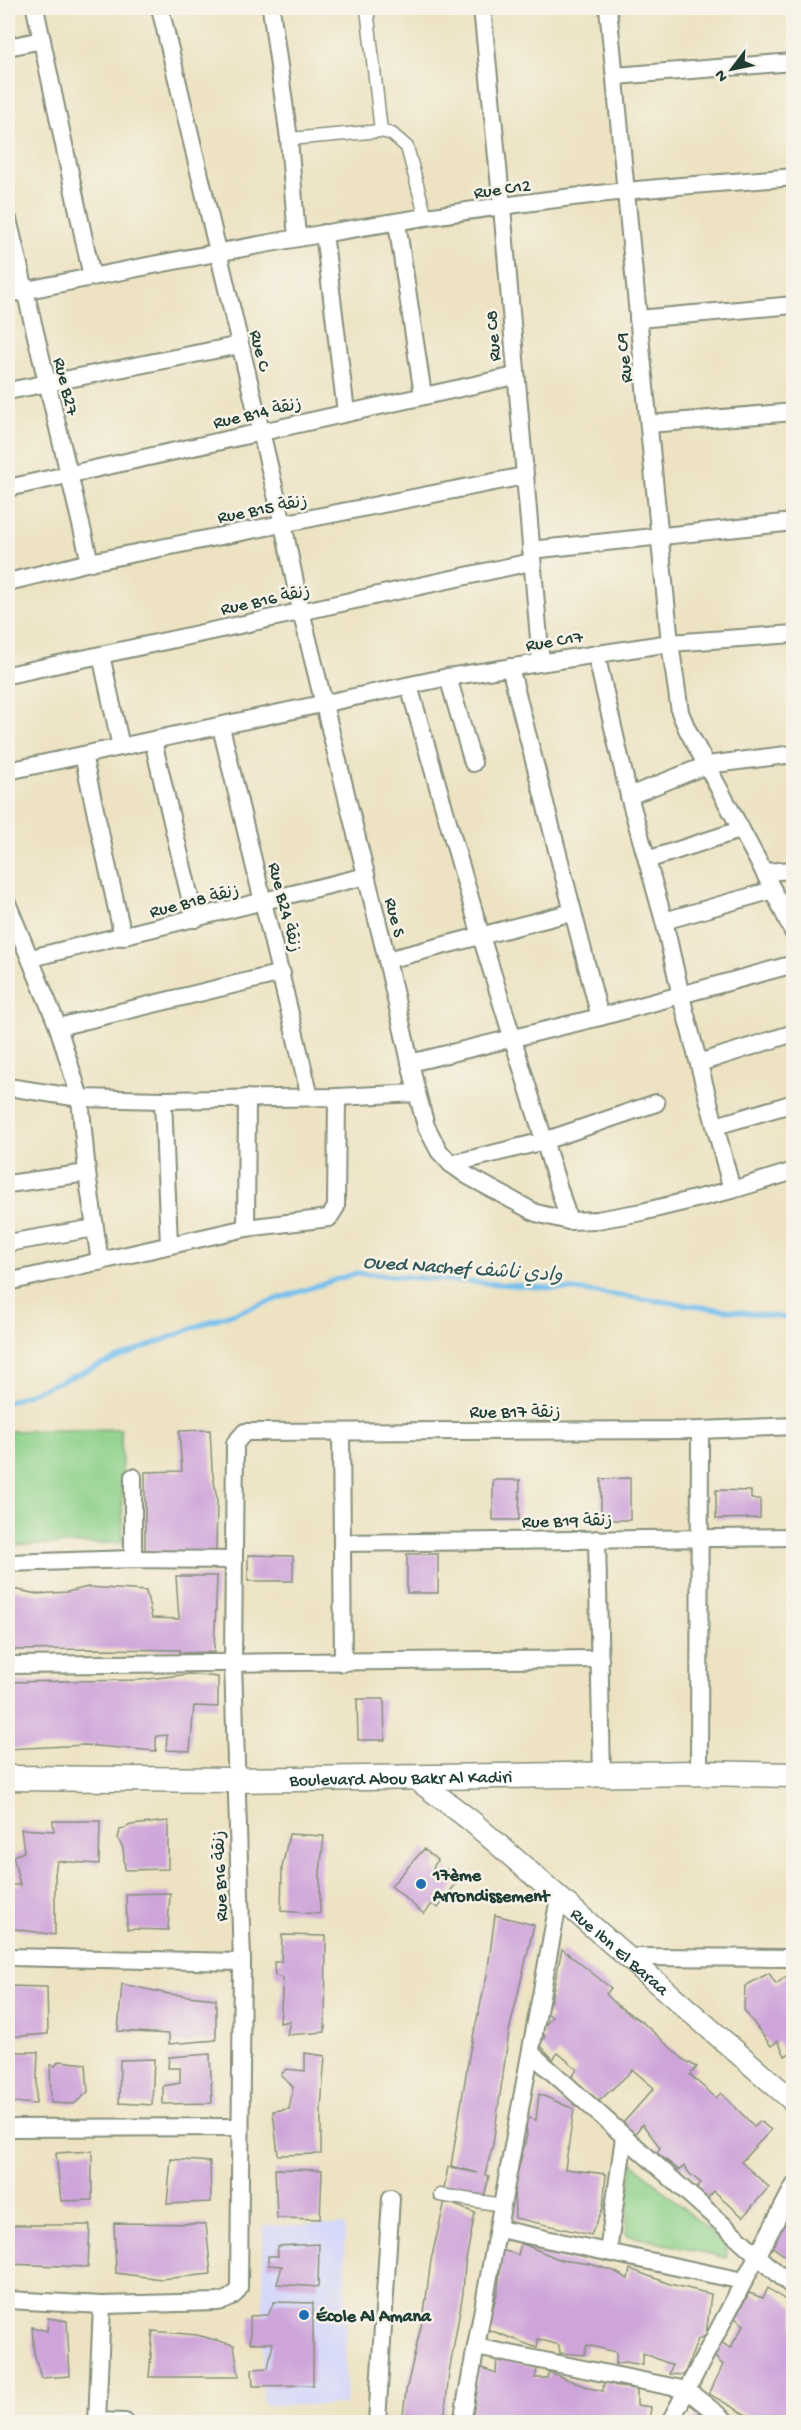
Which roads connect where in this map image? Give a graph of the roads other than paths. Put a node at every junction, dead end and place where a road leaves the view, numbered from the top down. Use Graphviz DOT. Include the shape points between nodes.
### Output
graph roads {
  1 [pos="35,8"];
  2 [pos="161,8"];
  3 [pos="271,8"];
  4 [pos="367,8"];
  5 [pos="482,8"];
  6 [pos="609,8"];
  7 [pos="42,40"];
  8 [pos="8,47"];
  9 [pos="794,62"];
  10 [pos="615,76"];
  11 [pos="381,131"];
  12 [pos="289,139"];
  13 [pos="794,177"];
  14 [pos="626,191"];
  15 [pos="502,207"];
  16 [pos="426,218"];
  17 [pos="8,219"];
  18 [pos="397,223"];
  19 [pos="324,233"];
  20 [pos="297,238"];
  21 [pos="218,251"];
  22 [pos="93,277"];
  23 [pos="25,290"];
  24 [pos="8,294"];
  25 [pos="794,305"];
  26 [pos="638,319"];
  27 [pos="240,345"];
  28 [pos="515,376"];
  29 [pos="46,382"];
  30 [pos="8,391"];
  31 [pos="423,395"];
  32 [pos="346,412"];
  33 [pos="794,412"];
  34 [pos="649,424"];
  35 [pos="261,431"];
  36 [pos="68,473"];
  37 [pos="524,476"];
  38 [pos="8,488"];
  39 [pos="794,522"];
  40 [pos="283,524"];
  41 [pos="660,537"];
  42 [pos="531,556"];
  43 [pos="90,562"];
  44 [pos="8,582"];
  45 [pos="301,611"];
  46 [pos="794,634"];
  47 [pos="670,643"];
  48 [pos="596,654"];
  49 [pos="101,655"];
  50 [pos="541,662"];
  51 [pos="510,667"];
  52 [pos="8,675"];
  53 [pos="448,677"];
  54 [pos="409,686"];
  55 [pos="323,702"];
  56 [pos="221,726"];
  57 [pos="153,741"];
  58 [pos="121,747"];
  59 [pos="794,754"];
  60 [pos="83,755"];
  61 [pos="473,763"];
  62 [pos="707,765"];
  63 [pos="8,771"];
  64 [pos="629,796"];
  65 [pos="740,830"];
  66 [pos="647,860"];
  67 [pos="794,870"];
  68 [pos="764,872"];
  69 [pos="366,876"];
  70 [pos="773,890"];
  71 [pos="265,903"];
  72 [pos="8,908"];
  73 [pos="573,912"];
  74 [pos="195,919"];
  75 [pos="664,921"];
  76 [pos="794,934"];
  77 [pos="481,936"];
  78 [pos="123,937"];
  79 [pos="31,958"];
  80 [pos="387,960"];
  81 [pos="794,964"];
  82 [pos="282,973"];
  83 [pos="681,996"];
  84 [pos="600,1017"];
  85 [pos="58,1027"];
  86 [pos="794,1033"];
  87 [pos="513,1038"];
  88 [pos="410,1063"];
  89 [pos="699,1063"];
  90 [pos="8,1087"];
  91 [pos="417,1093"];
  92 [pos="310,1097"];
  93 [pos="337,1097"];
  94 [pos="80,1098"];
  95 [pos="247,1098"];
  96 [pos="163,1100"];
  97 [pos="656,1102"];
  98 [pos="794,1102"];
  99 [pos="716,1126"];
  100 [pos="544,1141"];
  101 [pos="451,1164"];
  102 [pos="794,1171"];
  103 [pos="87,1173"];
  104 [pos="8,1184"];
  105 [pos="732,1190"];
  106 [pos="569,1221"];
  107 [pos="95,1228"];
  108 [pos="246,1228"];
  109 [pos="8,1243"];
  110 [pos="169,1244"];
  111 [pos="100,1262"];
  112 [pos="8,1282"];
  113 [pos="794,1426"];
  114 [pos="700,1430"];
  115 [pos="341,1432"];
  116 [pos="238,1437"];
  117 [pos="133,1477"];
  118 [pos="794,1537"];
  119 [pos="699,1538"];
  120 [pos="597,1539"];
  121 [pos="342,1543"];
  122 [pos="133,1559"];
  123 [pos="233,1560"];
  124 [pos="8,1563"];
  125 [pos="600,1659"];
  126 [pos="233,1662"];
  127 [pos="342,1663"];
  128 [pos="8,1665"];
  129 [pos="699,1773"];
  130 [pos="794,1775"];
  131 [pos="602,1776"];
  132 [pos="8,1778"];
  133 [pos="416,1779"];
  134 [pos="235,1780"];
  135 [pos="559,1898"];
  136 [pos="8,1957"];
  137 [pos="628,1958"];
  138 [pos="794,1958"];
  139 [pos="242,1962"];
  140 [pos="531,2053"];
  141 [pos="794,2102"];
  142 [pos="240,2127"];
  143 [pos="8,2128"];
  144 [pos="624,2137"];
  145 [pos="794,2186"];
  146 [pos="440,2194"];
  147 [pos="391,2198"];
  148 [pos="502,2205"];
  149 [pos="499,2229"];
  150 [pos="608,2252"];
  151 [pos="757,2255"];
  152 [pos="743,2281"];
  153 [pos="794,2288"];
  154 [pos="8,2300"];
  155 [pos="102,2305"];
  156 [pos="476,2347"];
  157 [pos="687,2390"];
  158 [pos="97,2422"];
  159 [pos="125,2422"];
  160 [pos="377,2422"];
  161 [pos="462,2422"];
  162 [pos="670,2422"];
  163 [pos="727,2422"];
  1 -- 7 [label="street"];
  2 -- 21 [label="street, Rue C"];
  3 -- 12 [label="street"];
  4 -- 11 [label="street"];
  5 -- 15 [label="street, Rue C8"];
  6 -- 10 [label="street, Rue C9"];
  7 -- 8 [label="street"];
  7 -- 22 [label="street"];
  9 -- 10 [label="street"];
  10 -- 14 [label="street, Rue C9"];
  11 -- 12 [label="street"];
  11 -- 16 [label="street" via="392,134 407,147"];
  12 -- 20 [label="street"];
  13 -- 14 [label="street, Rue C12"];
  14 -- 15 [label="street, Rue C12"];
  14 -- 26 [label="street, Rue C9"];
  15 -- 16 [label="street, Rue C12"];
  15 -- 28 [label="street, Rue C8"];
  16 -- 18 [label="street, Rue C12"];
  17 -- 23 [label="street, Rue B27"];
  18 -- 19 [label="street, Rue C12"];
  18 -- 31 [label="street"];
  19 -- 20 [label="street, Rue C12"];
  19 -- 32 [label="street"];
  20 -- 21 [label="street, Rue C12"];
  21 -- 22 [label="street, Rue C12"];
  21 -- 27 [label="street, Rue C"];
  22 -- 23 [label="street, Rue C12"];
  23 -- 24 [label="street, Rue C12"];
  23 -- 29 [label="street, Rue B27"];
  25 -- 26 [label="street"];
  26 -- 34 [label="street, Rue C9"];
  27 -- 29 [label="street"];
  27 -- 35 [label="street, Rue C"];
  28 -- 31 [label="street, Rue B14 زنقة"];
  28 -- 37 [label="street, Rue C8"];
  29 -- 30 [label="street"];
  29 -- 36 [label="street, Rue B27"];
  31 -- 32 [label="street, Rue B14 زنقة"];
  32 -- 35 [label="street, Rue B14 زنقة"];
  33 -- 34 [label="street"];
  34 -- 41 [label="street, Rue C9"];
  35 -- 36 [label="street, Rue B14 زنقة"];
  35 -- 40 [label="street, Rue C"];
  36 -- 38 [label="street, Rue B14 زنقة"];
  36 -- 43 [label="street, Rue B27"];
  37 -- 40 [label="street, Rue B15 زنقة"];
  37 -- 42 [label="street, Rue C8"];
  39 -- 41 [label="street, Rue B16 زنقة"];
  40 -- 43 [label="street, Rue B15 زنقة"];
  40 -- 45 [label="street, Rue C"];
  41 -- 42 [label="street, Rue B16 زنقة"];
  41 -- 47 [label="street, Rue C9"];
  42 -- 45 [label="street, Rue B16 زنقة"];
  42 -- 50 [label="street, Rue C8"];
  43 -- 44 [label="street, Rue B15 زنقة"];
  45 -- 49 [label="street, Rue B16 زنقة"];
  45 -- 55 [label="street, Rue C"];
  46 -- 47 [label="street, Rue C17"];
  47 -- 48 [label="street, Rue C17"];
  47 -- 62 [label="street, Rue C9" via="682,720"];
  48 -- 50 [label="street, Rue C17"];
  48 -- 64 [label="street"];
  49 -- 52 [label="street, Rue B16 زنقة"];
  49 -- 58 [label="street"];
  50 -- 51 [label="street, Rue C17"];
  51 -- 53 [label="street, Rue C17"];
  51 -- 73 [label="street"];
  53 -- 54 [label="street, Rue C17"];
  53 -- 61 [label="street"];
  54 -- 55 [label="street, Rue C17"];
  54 -- 77 [label="street"];
  55 -- 56 [label="street"];
  55 -- 69 [label="street, Rue S"];
  56 -- 57 [label="street"];
  56 -- 71 [label="street, Rue B24 زنقة"];
  57 -- 58 [label="street"];
  57 -- 74 [label="street"];
  58 -- 60 [label="street"];
  59 -- 62 [label="street"];
  60 -- 63 [label="street"];
  60 -- 78 [label="street"];
  62 -- 64 [label="street"];
  62 -- 65 [label="street, Rue C9"];
  64 -- 66 [label="street"];
  65 -- 66 [label="street"];
  65 -- 68 [label="street, Rue C9"];
  66 -- 75 [label="street"];
  67 -- 68 [label="street"];
  68 -- 70 [label="street, Rue C9"];
  69 -- 71 [label="street, Rue B18 زنقة"];
  69 -- 80 [label="street, Rue S"];
  70 -- 75 [label="street"];
  70 -- 76 [label="street, Rue C9"];
  71 -- 74 [label="street, Rue B18 زنقة"];
  71 -- 82 [label="street, Rue B24 زنقة"];
  72 -- 79 [label="street"];
  73 -- 77 [label="street"];
  73 -- 84 [label="street"];
  74 -- 78 [label="street, Rue B18 زنقة"];
  75 -- 83 [label="street"];
  77 -- 80 [label="street"];
  77 -- 87 [label="street"];
  78 -- 79 [label="street, Rue B18 زنقة"];
  79 -- 85 [label="street"];
  80 -- 88 [label="street, Rue S"];
  81 -- 83 [label="street"];
  82 -- 85 [label="street"];
  82 -- 92 [label="street, Rue B24 زنقة"];
  83 -- 84 [label="street"];
  83 -- 89 [label="street"];
  84 -- 87 [label="street"];
  85 -- 94 [label="street"];
  86 -- 89 [label="street"];
  87 -- 88 [label="street"];
  87 -- 100 [label="street"];
  88 -- 91 [label="street, Rue S"];
  89 -- 99 [label="street"];
  90 -- 94 [label="street"];
  91 -- 93 [label="street"];
  91 -- 101 [label="street, Rue S" via="433,1141"];
  92 -- 93 [label="street"];
  92 -- 95 [label="street"];
  93 -- 108 [label="street" via="336,1206 332,1215 326,1219"];
  94 -- 96 [label="street"];
  94 -- 103 [label="street"];
  95 -- 96 [label="street"];
  95 -- 108 [label="street"];
  96 -- 110 [label="street"];
  97 -- 100 [label="street"];
  98 -- 99 [label="street"];
  99 -- 105 [label="street"];
  100 -- 101 [label="street"];
  100 -- 106 [label="street"];
  101 -- 106 [label="street" via="536,1213"];
  102 -- 105 [label="street"];
  103 -- 104 [label="street"];
  103 -- 107 [label="street"];
  105 -- 106 [label="street" via="642,1212"];
  107 -- 109 [label="street"];
  107 -- 111 [label="street"];
  108 -- 110 [label="street"];
  110 -- 111 [label="street"];
  111 -- 112 [label="street"];
  113 -- 114 [label="street, Rue B17 زنقة"];
  114 -- 115 [label="street, Rue B17 زنقة"];
  114 -- 119 [label="street"];
  115 -- 116 [label="street, Rue B17 زنقة" via="245,1431"];
  115 -- 121 [label="street"];
  116 -- 123 [label="street, Rue B16 زنقة"];
  117 -- 122 [label="street"];
  118 -- 119 [label="street, Rue B19 زنقة"];
  119 -- 120 [label="street, Rue B19 زنقة"];
  119 -- 129 [label="street"];
  120 -- 121 [label="street, Rue B19 زنقة"];
  120 -- 125 [label="street"];
  121 -- 127 [label="street"];
  122 -- 123 [label="street"];
  122 -- 124 [label="street"];
  123 -- 126 [label="street, Rue B16 زنقة"];
  125 -- 127 [label="street"];
  125 -- 131 [label="street"];
  126 -- 127 [label="street"];
  126 -- 128 [label="street"];
  126 -- 134 [label="street, Rue B16 زنقة"];
  129 -- 130 [label="main road, Boulevard Abou Bakr Al Kadiri"];
  129 -- 131 [label="main road, Boulevard Abou Bakr Al Kadiri"];
  131 -- 133 [label="main road, Boulevard Abou Bakr Al Kadiri"];
  132 -- 134 [label="main road, Boulevard Abou Bakr Al Kadiri"];
  133 -- 134 [label="main road, Boulevard Abou Bakr Al Kadiri"];
  133 -- 135 [label="street, Rue Ibn El Baraa" via="470,1820"];
  134 -- 139 [label="street, Rue B16 زنقة"];
  135 -- 137 [label="street, Rue Ibn El Baraa"];
  135 -- 140 [label="street"];
  136 -- 139 [label="street"];
  137 -- 138 [label="street"];
  137 -- 141 [label="street, Rue Ibn El Baraa"];
  139 -- 142 [label="street, Rue B16 زنقة"];
  140 -- 144 [label="street"];
  140 -- 148 [label="street"];
  142 -- 143 [label="street"];
  142 -- 155 [label="street, Rue B16 زنقة" via="236,2294 218,2302"];
  144 -- 150 [label="street"];
  144 -- 151 [label="street"];
  145 -- 151 [label="street"];
  146 -- 148 [label="street"];
  147 -- 160 [label="street"];
  148 -- 149 [label="street"];
  149 -- 150 [label="street"];
  149 -- 156 [label="street"];
  150 -- 152 [label="street"];
  151 -- 152 [label="street"];
  151 -- 153 [label="street"];
  152 -- 157 [label="street"];
  154 -- 155 [label="street"];
  155 -- 158 [label="street"];
  156 -- 157 [label="street"];
  156 -- 161 [label="street"];
  157 -- 162 [label="street"];
  157 -- 163 [label="street"];
  158 -- 159 [label="street"];
}
